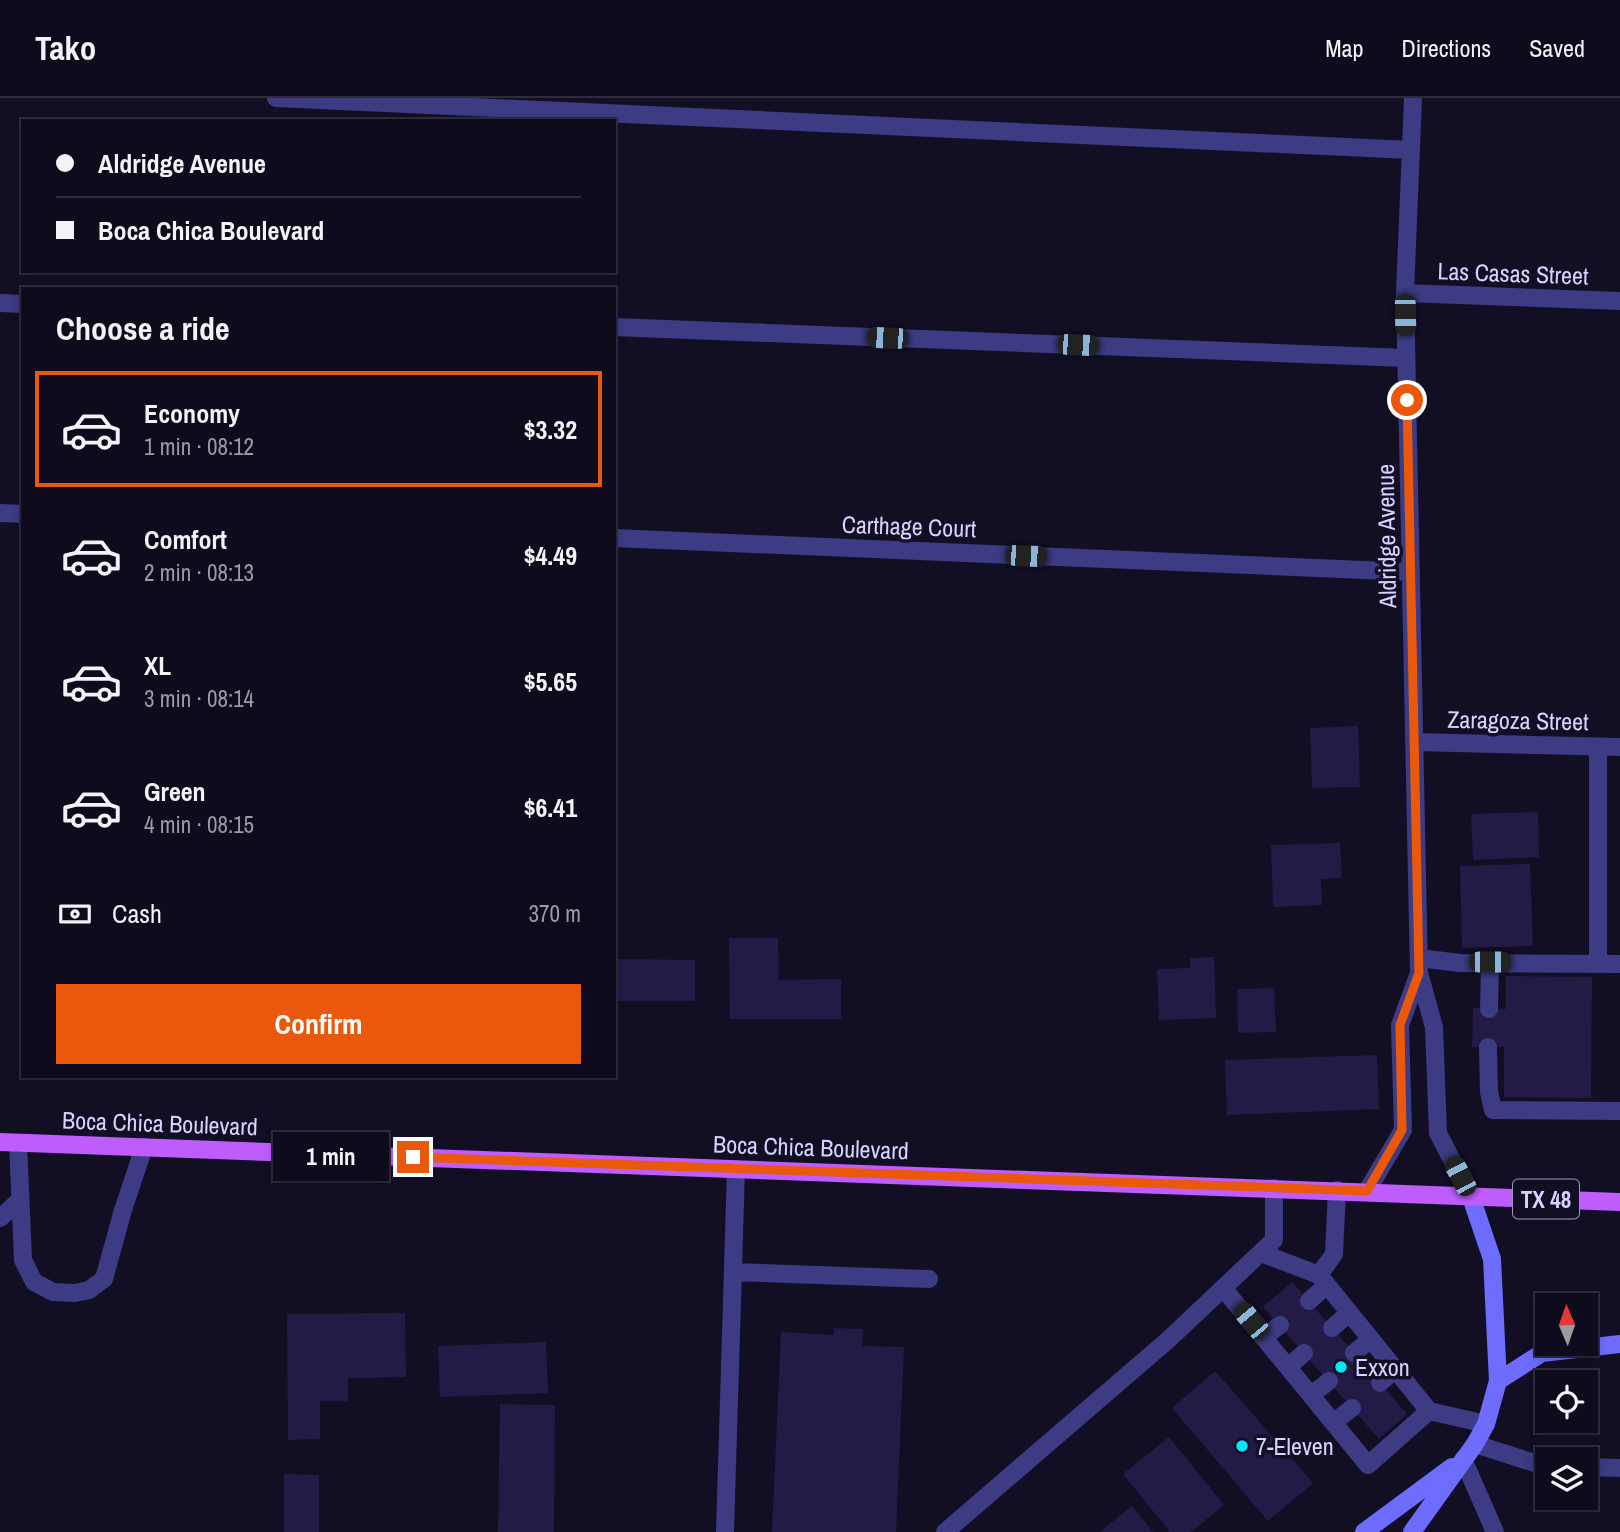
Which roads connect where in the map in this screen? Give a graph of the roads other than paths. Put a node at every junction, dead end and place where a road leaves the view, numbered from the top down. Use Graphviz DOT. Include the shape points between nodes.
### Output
graph roads {
  1 [pos="276,98"];
  2 [pos="1413,98"];
  3 [pos="1411,150"];
  4 [pos="1405,293"];
  5 [pos="1620,301"];
  6 [pos="0,303"];
  7 [pos="21,304"];
  8 [pos="616,327"];
  9 [pos="1406,358"];
  10 [pos="0,513"];
  11 [pos="21,514"];
  12 [pos="616,538"];
  13 [pos="1411,572"];
  14 [pos="1415,742"];
  15 [pos="1598,747"];
  16 [pos="1620,747"];
  17 [pos="1490,962"];
  18 [pos="1598,963"];
  19 [pos="1620,964"];
  20 [pos="1419,965"];
  21 [pos="1489,1009"];
  22 [pos="1488,1047"];
  23 [pos="1620,1111"];
  24 [pos="9,1142"];
  25 [pos="144,1147"];
  26 [pos="737,1169"];
  27 [pos="1274,1188"];
  28 [pos="1337,1190"];
  29 [pos="1367,1191"];
  30 [pos="1471,1197"];
  31 [pos="20,1200"];
  32 [pos="1620,1202"];
  33 [pos="0,1218"];
  34 [pos="1261,1253"];
  35 [pos="733,1272"];
  36 [pos="929,1279"];
  37 [pos="1323,1280"];
  38 [pos="1223,1288"];
  39 [pos="1309,1301"];
  40 [pos="1349,1313"];
  41 [pos="1280,1325"];
  42 [pos="1332,1328"];
  43 [pos="1264,1337"];
  44 [pos="1371,1339"];
  45 [pos="1620,1344"];
  46 [pos="1304,1353"];
  47 [pos="1354,1353"];
  48 [pos="1289,1366"];
  49 [pos="1395,1369"];
  50 [pos="1329,1381"];
  51 [pos="1498,1381"];
  52 [pos="1380,1383"];
  53 [pos="1311,1395"];
  54 [pos="1352,1408"];
  55 [pos="1429,1411"];
  56 [pos="1334,1422"];
  57 [pos="1486,1424"];
  58 [pos="1475,1444"];
  59 [pos="1463,1459"];
  60 [pos="1535,1463"];
  61 [pos="1598,1468"];
  62 [pos="1620,1468"];
  63 [pos="725,1532"];
  64 [pos="944,1532"];
  65 [pos="1364,1532"];
  66 [pos="1412,1532"];
  67 [pos="1495,1532"];
  1 -- 3 [label="street"];
  2 -- 3 [label="street, Aldridge Avenue"];
  3 -- 4 [label="street, Aldridge Avenue"];
  4 -- 5 [label="street, Las Casas Street"];
  4 -- 9 [label="street, Aldridge Avenue"];
  6 -- 7 [label="street"];
  8 -- 9 [label="street"];
  9 -- 13 [label="street, Aldridge Avenue"];
  10 -- 11 [label="street"];
  12 -- 13 [label="street, Carthage Court"];
  13 -- 14 [label="street, Aldridge Avenue"];
  14 -- 15 [label="street, Zaragoza Street"];
  14 -- 20 [label="street, Aldridge Avenue"];
  15 -- 16 [label="street, Zaragoza Street"];
  15 -- 18 [label="street"];
  17 -- 18 [label="street"];
  17 -- 20 [label="street"];
  17 -- 21 [label="street"];
  18 -- 19 [label="street"];
  20 -- 29 [label="street, Aldridge Avenue" via="1400,1025 1402,1130"];
  20 -- 30 [label="street, Aldridge Avenue" via="1434,1027 1438,1133"];
  22 -- 23 [label="street" via="1493,1110"];
  24 -- 25 [label="main road, Boca Chica Boulevard / TX 48"];
  24 -- 31 [label="street"];
  25 -- 26 [label="main road, Boca Chica Boulevard / TX 48"];
  25 -- 31 [label="street" via="104,1279 89,1290 53,1292 34,1282 23,1260"];
  26 -- 27 [label="main road, Boca Chica Boulevard / TX 48"];
  26 -- 35 [label="street"];
  27 -- 28 [label="main road, Boca Chica Boulevard / TX 48"];
  27 -- 34 [label="street" via="1274,1240"];
  28 -- 29 [label="main road, Boca Chica Boulevard / TX 48"];
  28 -- 37 [label="street" via="1334,1254"];
  29 -- 30 [label="main road, Boca Chica Boulevard / TX 48"];
  30 -- 32 [label="main road, Boca Chica Boulevard / TX 48"];
  30 -- 51 [label="main road" via="1492,1259"];
  31 -- 33 [label="street"];
  34 -- 37 [label="street"];
  34 -- 38 [label="street"];
  35 -- 36 [label="street"];
  35 -- 63 [label="street"];
  37 -- 39 [label="street"];
  37 -- 40 [label="street"];
  38 -- 43 [label="street"];
  38 -- 64 [label="street"];
  40 -- 42 [label="street"];
  40 -- 44 [label="street"];
  41 -- 43 [label="street"];
  43 -- 48 [label="street"];
  44 -- 47 [label="street"];
  44 -- 49 [label="street"];
  45 -- 51 [label="main road" via="1542,1353"];
  46 -- 48 [label="street"];
  48 -- 53 [label="street"];
  49 -- 52 [label="street"];
  49 -- 55 [label="street"];
  50 -- 53 [label="street"];
  51 -- 57 [label="main road"];
  53 -- 56 [label="street"];
  54 -- 56 [label="street"];
  55 -- 56 [label="street" via="1368,1465"];
  55 -- 57 [label="street"];
  57 -- 58 [label="main road"];
  58 -- 59 [label="main road"];
  58 -- 60 [label="street"];
  59 -- 65 [label="main road"];
  59 -- 66 [label="main road"];
  59 -- 67 [label="street"];
  61 -- 62 [label="street"];
}
